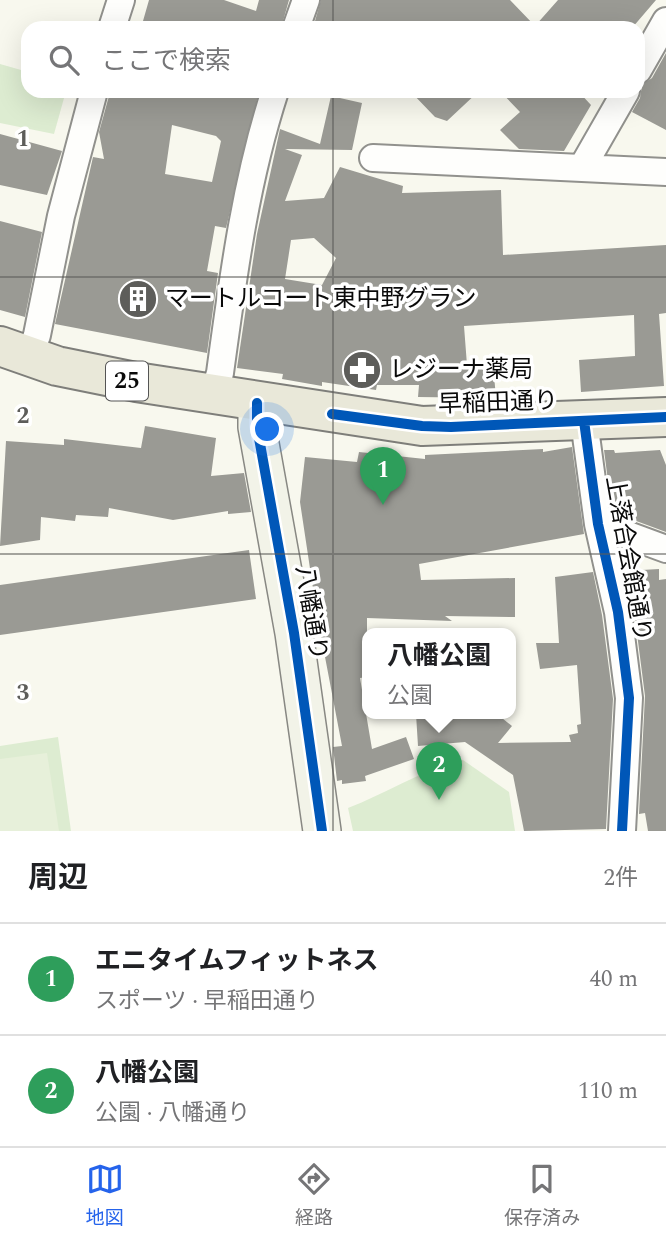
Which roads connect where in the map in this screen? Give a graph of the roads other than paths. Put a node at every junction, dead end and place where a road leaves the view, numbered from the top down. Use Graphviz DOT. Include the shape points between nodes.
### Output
graph roads {
  1 [pos="121,0"];
  2 [pos="306,0"];
  3 [pos="115,21"];
  4 [pos="298,21"];
  5 [pos="666,21"];
  6 [pos="645,58"];
  7 [pos="92,98"];
  8 [pos="273,98"];
  9 [pos="622,98"];
  10 [pos="373,158"];
  11 [pos="583,166"];
  12 [pos="666,172"];
  13 [pos="15,352"];
  14 [pos="213,395"];
  15 [pos="257,402"];
  16 [pos="666,416"];
  17 [pos="584,421"];
  18 [pos="598,524"];
  19 [pos="666,549"];
  20 [pos="322,831"];
  21 [pos="622,831"];
  1 -- 3 [label="street"];
  2 -- 4 [label="street"];
  5 -- 6 [label="street"];
  7 -- 13 [label="street" via="61,216 37,335"];
  8 -- 14 [label="street" via="240,232"];
  9 -- 11 [label="street"];
  10 -- 11 [label="street"];
  11 -- 12 [label="street"];
  13 -- 14 [label="main road, 早稲田通り / 25" via="111,378"];
  14 -- 15 [label="main road, 早稲田通り / 25"];
  15 -- 17 [label="main road, 早稲田通り / 25" via="422,426"];
  15 -- 20 [label="street, 八幡通り" via="257,427 294,634"];
  16 -- 17 [label="main road, 早稲田通り / 25"];
  17 -- 18 [label="street, 上落合会館通り"];
  18 -- 19 [label="street"];
  18 -- 21 [label="street, 上落合会館通り" via="618,612 629,698"];
}
